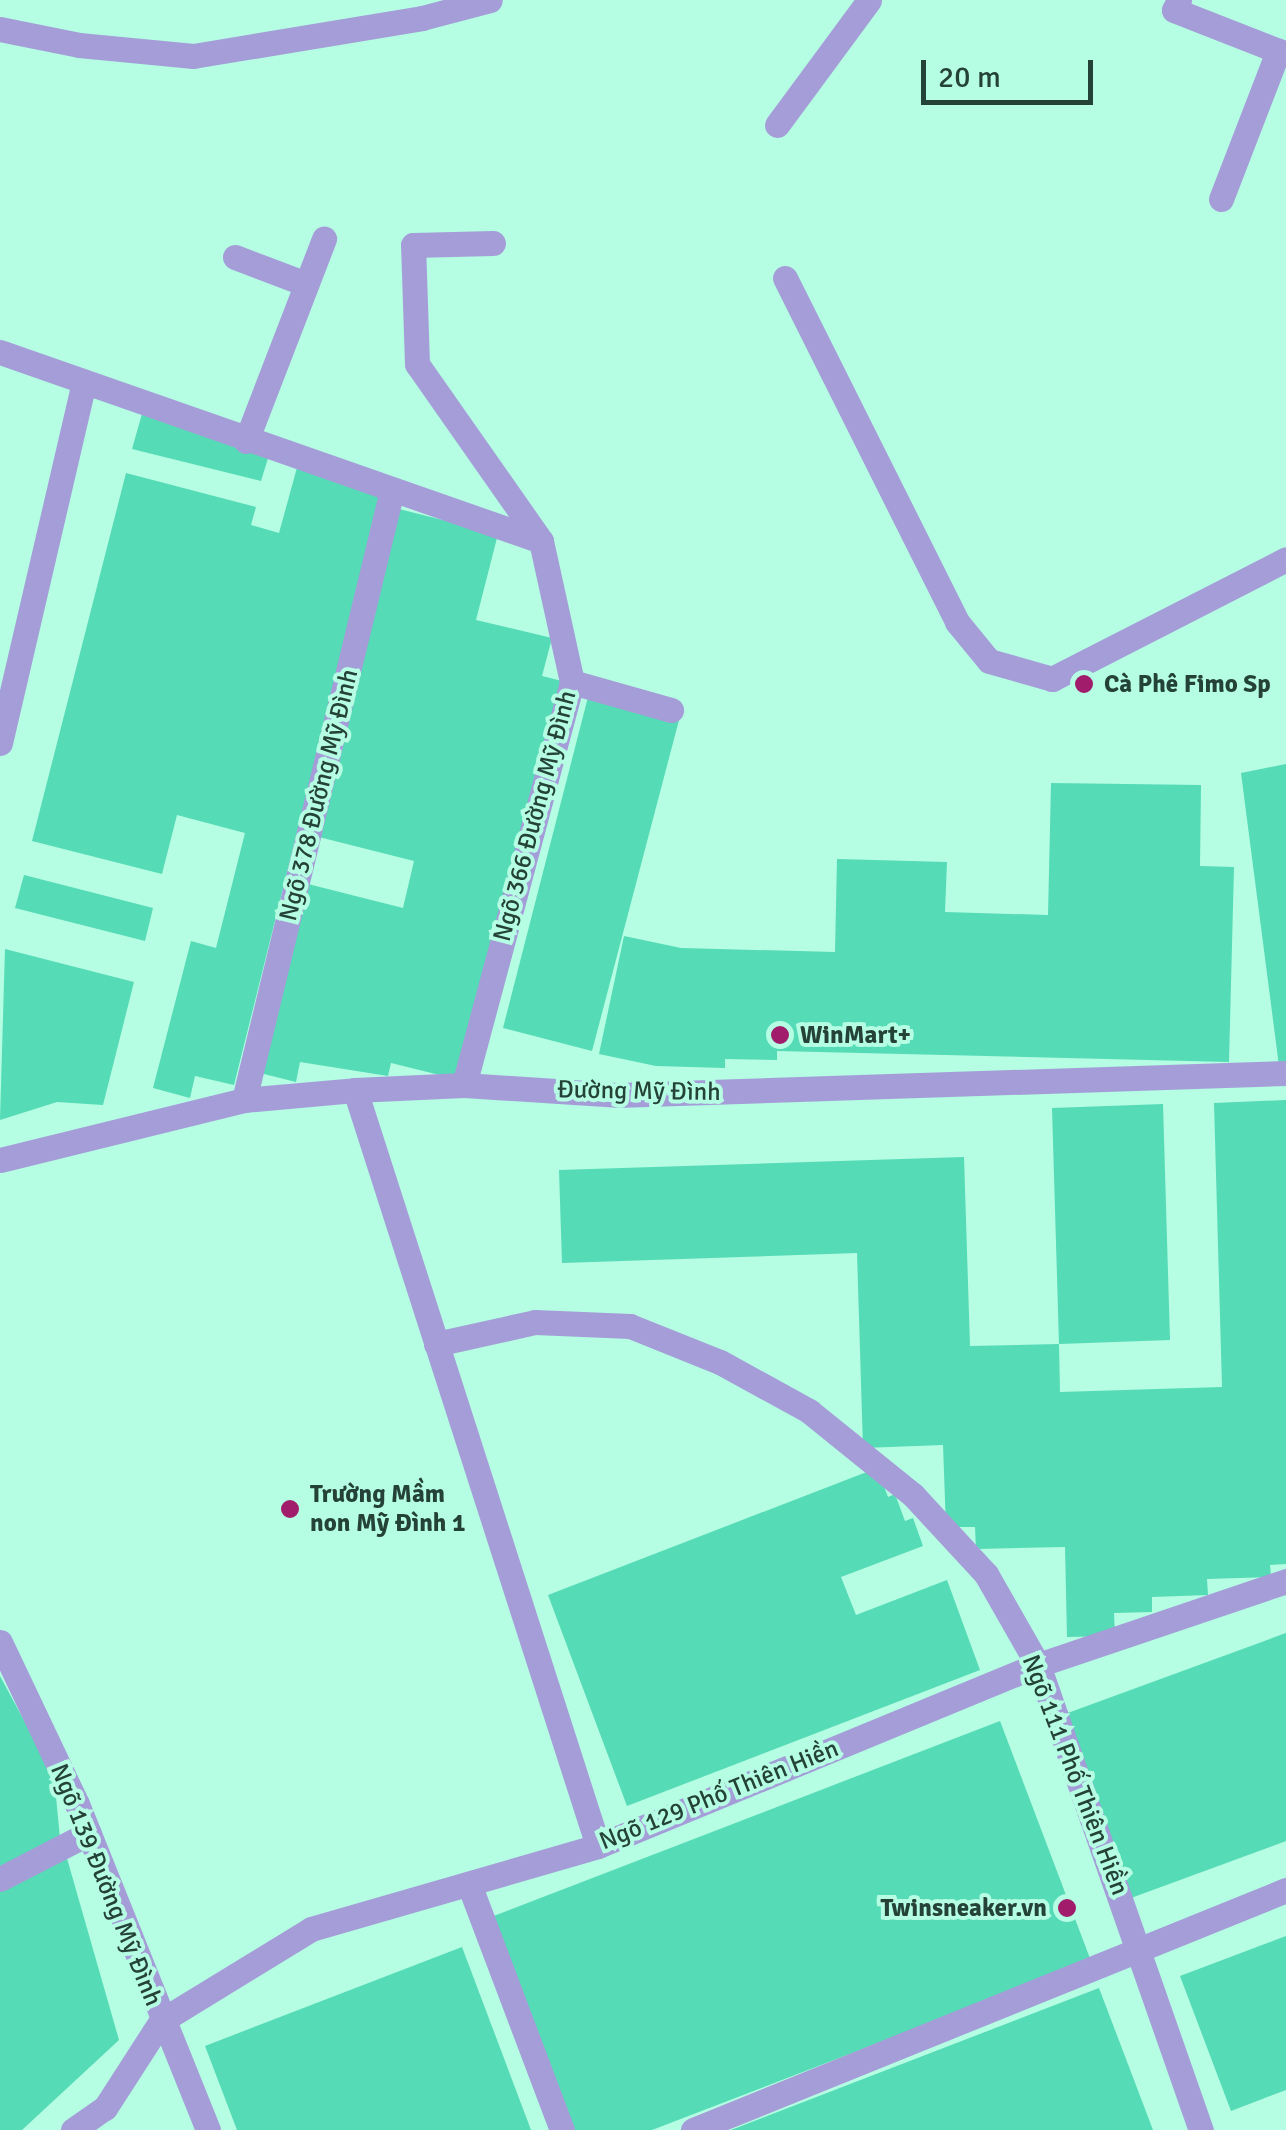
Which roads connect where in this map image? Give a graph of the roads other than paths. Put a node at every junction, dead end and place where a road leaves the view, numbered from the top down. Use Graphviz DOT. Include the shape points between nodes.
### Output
graph roads {
  1 [pos="490,0"];
  2 [pos="869,0"];
  3 [pos="1179,0"];
  4 [pos="0,29"];
  5 [pos="1282,52"];
  6 [pos="777,125"];
  7 [pos="1220,199"];
  8 [pos="324,238"];
  9 [pos="493,243"];
  10 [pos="235,256"];
  11 [pos="785,278"];
  12 [pos="306,284"];
  13 [pos="0,352"];
  14 [pos="84,383"];
  15 [pos="246,441"];
  16 [pos="392,490"];
  17 [pos="541,540"];
  18 [pos="1286,558"];
  19 [pos="572,682"];
  20 [pos="671,710"];
  21 [pos="0,743"];
  22 [pos="1286,1073"];
  23 [pos="464,1085"];
  24 [pos="355,1090"];
  25 [pos="244,1100"];
  26 [pos="0,1160"];
  27 [pos="436,1344"];
  28 [pos="1286,1580"];
  29 [pos="0,1642"];
  30 [pos="1038,1664"];
  31 [pos="89,1833"];
  32 [pos="598,1846"];
  33 [pos="0,1880"];
  34 [pos="469,1884"];
  35 [pos="1286,1890"];
  36 [pos="1138,1946"];
  37 [pos="161,2021"];
  38 [pos="73,2130"];
  39 [pos="208,2130"];
  40 [pos="562,2130"];
  41 [pos="693,2130"];
  42 [pos="1201,2130"];
  1 -- 4 [label="street" via="422,18 193,56"];
  2 -- 6 [label="street"];
  3 -- 5 [label="street" via="1174,10"];
  5 -- 7 [label="street"];
  8 -- 12 [label="street"];
  9 -- 17 [label="street, Ngõ 366 Đường Mỹ Đình" via="413,246 417,364"];
  10 -- 12 [label="street"];
  11 -- 18 [label="street" via="956,622 989,662 1052,680"];
  12 -- 15 [label="street"];
  13 -- 14 [label="street"];
  14 -- 15 [label="street"];
  14 -- 21 [label="street"];
  15 -- 16 [label="street"];
  16 -- 17 [label="street"];
  16 -- 25 [label="street, Ngõ 378 Đường Mỹ Đình"];
  17 -- 19 [label="street, Ngõ 366 Đường Mỹ Đình"];
  19 -- 20 [label="street"];
  19 -- 23 [label="street, Ngõ 366 Đường Mỹ Đình"];
  22 -- 23 [label="street, Đường Mỹ Đình" via="616,1095"];
  23 -- 24 [label="street, Đường Mỹ Đình"];
  24 -- 25 [label="street, Đường Mỹ Đình"];
  24 -- 27 [label="street"];
  25 -- 26 [label="street, Đường Mỹ Đình"];
  27 -- 30 [label="street, Ngõ 111 Phố Thiên Hiền" via="535,1322 630,1326 720,1362 808,1411 913,1495 986,1574"];
  27 -- 32 [label="street"];
  28 -- 30 [label="street, Ngõ 129 Phố Thiên Hiền"];
  29 -- 31 [label="street, Ngõ 139 Đường Mỹ Đình"];
  30 -- 32 [label="street, Ngõ 129 Phố Thiên Hiền"];
  30 -- 36 [label="street, Ngõ 111 Phố Thiên Hiền"];
  31 -- 33 [label="street"];
  31 -- 37 [label="street, Ngõ 139 Đường Mỹ Đình"];
  32 -- 34 [label="street, Ngõ 129 Phố Thiên Hiền"];
  34 -- 37 [label="street, Ngõ 129 Phố Thiên Hiền" via="311,1929"];
  34 -- 40 [label="street"];
  35 -- 36 [label="street"];
  36 -- 41 [label="street"];
  36 -- 42 [label="street, Ngõ 111 Phố Thiên Hiền"];
  37 -- 38 [label="street" via="105,2108"];
  37 -- 39 [label="street, Ngõ 139 Đường Mỹ Đình"];
}
